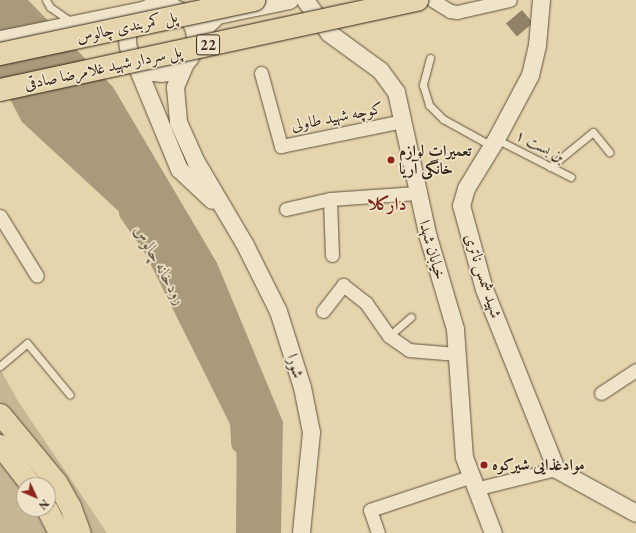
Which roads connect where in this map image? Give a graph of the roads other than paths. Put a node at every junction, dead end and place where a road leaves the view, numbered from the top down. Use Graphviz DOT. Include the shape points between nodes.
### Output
graph roads {
  1 [pos="46,0"];
  2 [pos="191,0"];
  3 [pos="207,0"];
  4 [pos="254,0"];
  5 [pos="289,0"];
  6 [pos="306,0"];
  7 [pos="417,0"];
  8 [pos="432,0"];
  9 [pos="510,0"];
  10 [pos="541,0"];
  11 [pos="171,6"];
  12 [pos="143,10"];
  13 [pos="217,15"];
  14 [pos="73,23"];
  15 [pos="195,38"];
  16 [pos="0,39"];
  17 [pos="0,54"];
  18 [pos="430,58"];
  19 [pos="134,60"];
  20 [pos="185,63"];
  21 [pos="261,72"];
  22 [pos="0,90"];
  23 [pos="403,121"];
  24 [pos="494,143"];
  25 [pos="609,152"];
  26 [pos="550,167"];
  27 [pos="571,177"];
  28 [pos="417,193"];
  29 [pos="330,199"];
  30 [pos="286,209"];
  31 [pos="225,213"];
  32 [pos="0,216"];
  33 [pos="332,255"];
  34 [pos="37,276"];
  35 [pos="323,311"];
  36 [pos="411,317"];
  37 [pos="389,336"];
  38 [pos="457,354"];
  39 [pos="0,366"];
  40 [pos="636,370"];
  41 [pos="601,393"];
  42 [pos="70,395"];
  43 [pos="0,414"];
  44 [pos="0,445"];
  45 [pos="556,469"];
  46 [pos="25,477"];
  47 [pos="472,483"];
  48 [pos="636,513"];
  49 [pos="51,517"];
  50 [pos="59,533"];
  51 [pos="80,533"];
  52 [pos="301,533"];
  53 [pos="378,533"];
  54 [pos="494,533"];
  1 -- 14 [label="lane" via="50,8"];
  2 -- 11 [label="street"];
  3 -- 13 [label="street" via="208,8"];
  4 -- 17 [label="highway, پل کمربندی چالوس / 22, bridge"];
  5 -- 13 [label="street"];
  6 -- 23 [label="street, خیابان شهدا" via="329,33 380,70 396,92"];
  7 -- 22 [label="highway, پل سردار شهید غلامرضا صادقی / 22, bridge"];
  8 -- 9 [label="street" via="450,11 457,12"];
  10 -- 24 [label="street, شهید شمس ناتری" via="537,45 530,75"];
  11 -- 12 [label="street" via="157,5"];
  11 -- 15 [label="street" via="183,13 192,24"];
  12 -- 14 [label="street"];
  12 -- 19 [label="street" via="133,20 128,33 128,47"];
  13 -- 15 [label="street"];
  14 -- 16 [label="street"];
  15 -- 20 [label="street" via="193,51"];
  18 -- 24 [label="lane, بن بست ۱" via="423,85 429,105 443,118"];
  19 -- 20 [label="street" via="145,69 159,73 173,71"];
  19 -- 31 [label="street, شورا" via="180,169"];
  20 -- 31 [label="street, شورا" via="175,87 178,122"];
  21 -- 23 [label="street, کوچه شهید طاولی" via="281,146"];
  23 -- 28 [label="street, خیابان شهدا"];
  24 -- 26 [label="lane, بن بست ۱"];
  24 -- 45 [label="street, شهید شمس ناتری" via="466,188 461,205 484,289"];
  25 -- 26 [label="lane" via="593,132"];
  26 -- 27 [label="lane, بن بست ۱"];
  28 -- 29 [label="street"];
  28 -- 38 [label="street, خیابان شهدا" via="455,329"];
  29 -- 30 [label="street"];
  29 -- 33 [label="street"];
  31 -- 52 [label="street, شورا" via="245,245 278,311 302,387 311,432"];
  32 -- 34 [label="street"];
  35 -- 37 [label="street" via="343,285 366,303"];
  36 -- 37 [label="lane"];
  37 -- 38 [label="street" via="409,350"];
  38 -- 47 [label="street, خیابان شهدا" via="464,457"];
  39 -- 42 [label="lane" via="27,343"];
  40 -- 41 [label="street"];
  43 -- 51 [label="main road" via="56,483 70,506"];
  44 -- 46 [label="main road"];
  45 -- 47 [label="street"];
  45 -- 48 [label="street"];
  47 -- 53 [label="street" via="370,510"];
  47 -- 54 [label="street, خیابان شهدا"];
  49 -- 50 [label="main road"];
}
